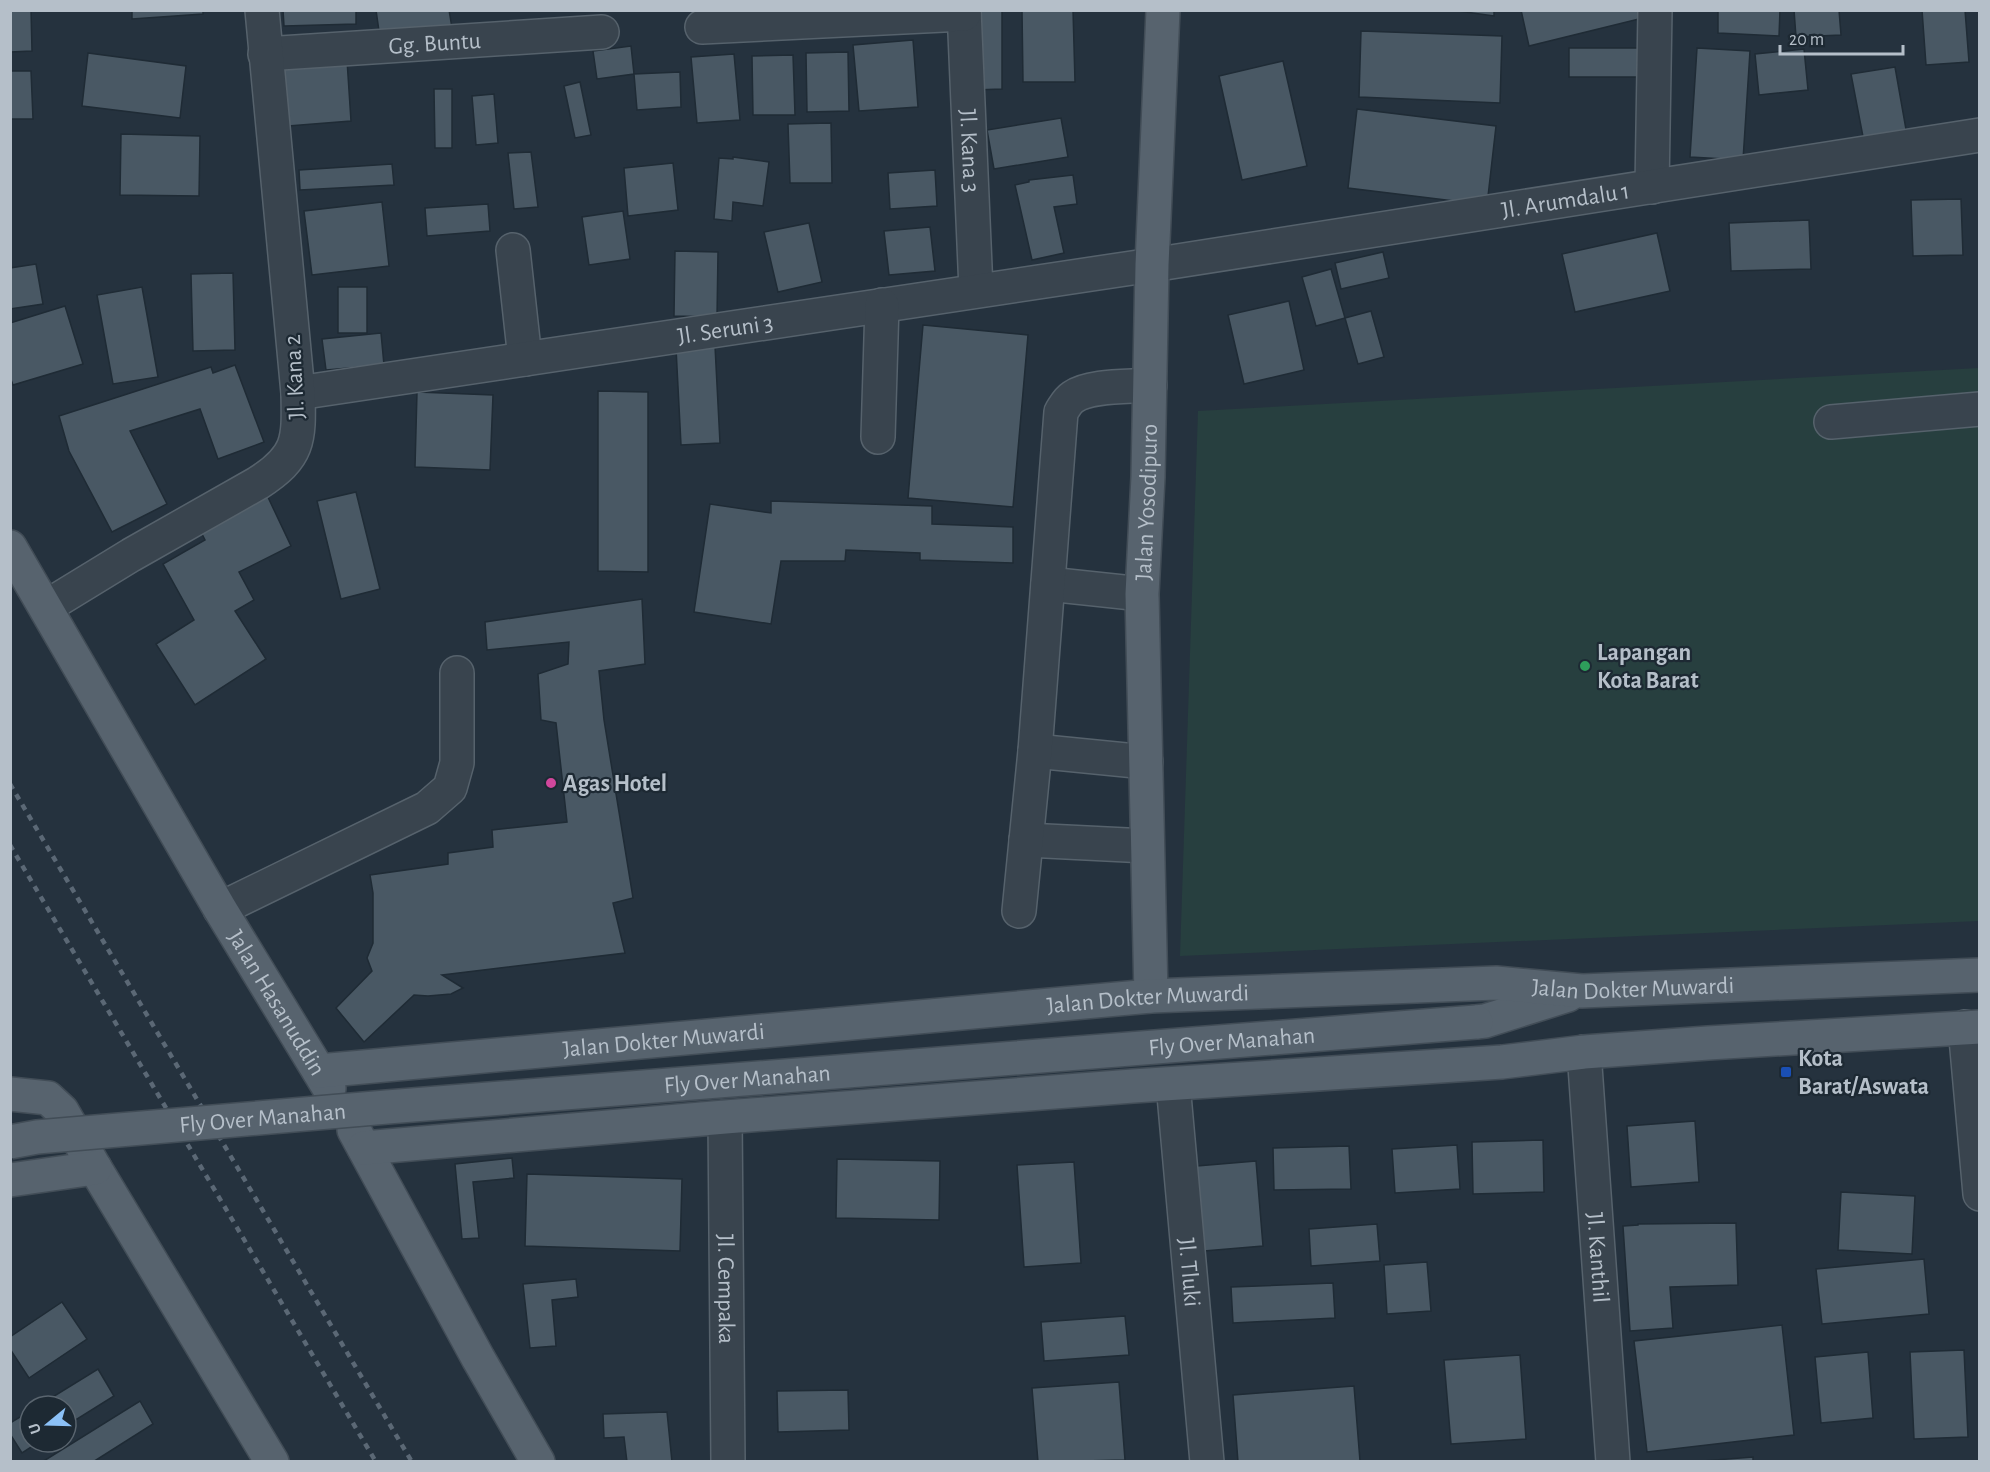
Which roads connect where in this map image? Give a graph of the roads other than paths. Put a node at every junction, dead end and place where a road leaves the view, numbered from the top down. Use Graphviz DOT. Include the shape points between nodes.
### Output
graph roads {
  1 [pos="262,10"];
  2 [pos="1163,10"];
  3 [pos="1655,10"];
  4 [pos="964,12"];
  5 [pos="702,27"];
  6 [pos="602,32"];
  7 [pos="265,54"];
  8 [pos="1980,135"];
  9 [pos="1652,187"];
  10 [pos="513,250"];
  11 [pos="1152,265"];
  12 [pos="976,290"];
  13 [pos="882,305"];
  14 [pos="525,358"];
  15 [pos="1150,385"];
  16 [pos="298,393"];
  17 [pos="1980,409"];
  18 [pos="1831,422"];
  19 [pos="878,437"];
  20 [pos="10,547"];
  21 [pos="1048,584"];
  22 [pos="1142,594"];
  23 [pos="46,607"];
  24 [pos="457,673"];
  25 [pos="1035,751"];
  26 [pos="1146,762"];
  27 [pos="1026,840"];
  28 [pos="1147,846"];
  29 [pos="220,909"];
  30 [pos="1019,911"];
  31 [pos="1980,975"];
  32 [pos="1582,991"];
  33 [pos="1150,996"];
  34 [pos="1480,1021"];
  35 [pos="1972,1027"];
  36 [pos="1575,1053"];
  37 [pos="319,1071"];
  38 [pos="1173,1084"];
  39 [pos="10,1094"];
  40 [pos="725,1117"];
  41 [pos="10,1142"];
  42 [pos="364,1148"];
  43 [pos="95,1168"];
  44 [pos="10,1180"];
  45 [pos="1980,1194"];
  46 [pos="272,1461"];
  47 [pos="538,1461"];
  48 [pos="728,1461"];
  49 [pos="1207,1461"];
  50 [pos="1613,1461"];
  1 -- 7 [label="street, Jl. Kana 2"];
  2 -- 11 [label="main road, Jalan Yosodipuro"];
  3 -- 9 [label="street"];
  4 -- 5 [label="street"];
  4 -- 12 [label="street, Jl. Kana 3"];
  6 -- 7 [label="street, Gg. Buntu"];
  7 -- 16 [label="street, Jl. Kana 2"];
  8 -- 9 [label="street, Jl. Arumdalu 1"];
  9 -- 11 [label="street, Jl. Arumdalu 1"];
  10 -- 14 [label="street"];
  11 -- 12 [label="street, Jl. Seruni 3"];
  11 -- 15 [label="main road, Jalan Yosodipuro"];
  12 -- 13 [label="street, Jl. Seruni 3"];
  13 -- 14 [label="street, Jl. Seruni 3"];
  13 -- 19 [label="street"];
  14 -- 16 [label="street, Jl. Seruni 3"];
  15 -- 21 [label="street" via="1087,391 1076,395 1061,412"];
  15 -- 22 [label="main road, Jalan Yosodipuro"];
  16 -- 23 [label="street, Jl. Kana 2" via="294,450 274,473"];
  17 -- 18 [label="street"];
  20 -- 23 [label="main road, Jalan Hasanuddin"];
  21 -- 22 [label="street"];
  21 -- 25 [label="street"];
  22 -- 26 [label="main road, Jalan Yosodipuro"];
  23 -- 29 [label="main road, Jalan Hasanuddin"];
  24 -- 29 [label="street" via="458,763 450,788 427,808"];
  25 -- 26 [label="street"];
  25 -- 27 [label="street"];
  26 -- 28 [label="main road, Jalan Yosodipuro"];
  27 -- 28 [label="street"];
  27 -- 30 [label="street"];
  28 -- 33 [label="main road, Jalan Yosodipuro"];
  29 -- 37 [label="main road, Jalan Hasanuddin"];
  31 -- 32 [label="main road, Jalan Dokter Muwardi"];
  32 -- 33 [label="main road, Jalan Dokter Muwardi" via="1496,983"];
  32 -- 34 [label="main road"];
  33 -- 37 [label="main road, Jalan Dokter Muwardi"];
  34 -- 36 [label="main road"];
  34 -- 41 [label="main road, Fly Over Manahan, bridge" via="399,1106"];
  35 -- 36 [label="main road"];
  35 -- 45 [label="street"];
  36 -- 38 [label="main road" via="1502,1062"];
  36 -- 50 [label="street, Jl. Kanthil"];
  37 -- 42 [label="main road, Jalan Hasanuddin"];
  38 -- 40 [label="main road"];
  38 -- 49 [label="street, Jl. Tluki"];
  39 -- 43 [label="main road" via="48,1098 62,1111"];
  40 -- 42 [label="main road"];
  40 -- 48 [label="street, Jl. Cempaka"];
  42 -- 47 [label="main road, Jalan Hasanuddin"];
  43 -- 44 [label="main road"];
  43 -- 46 [label="main road"];
}
